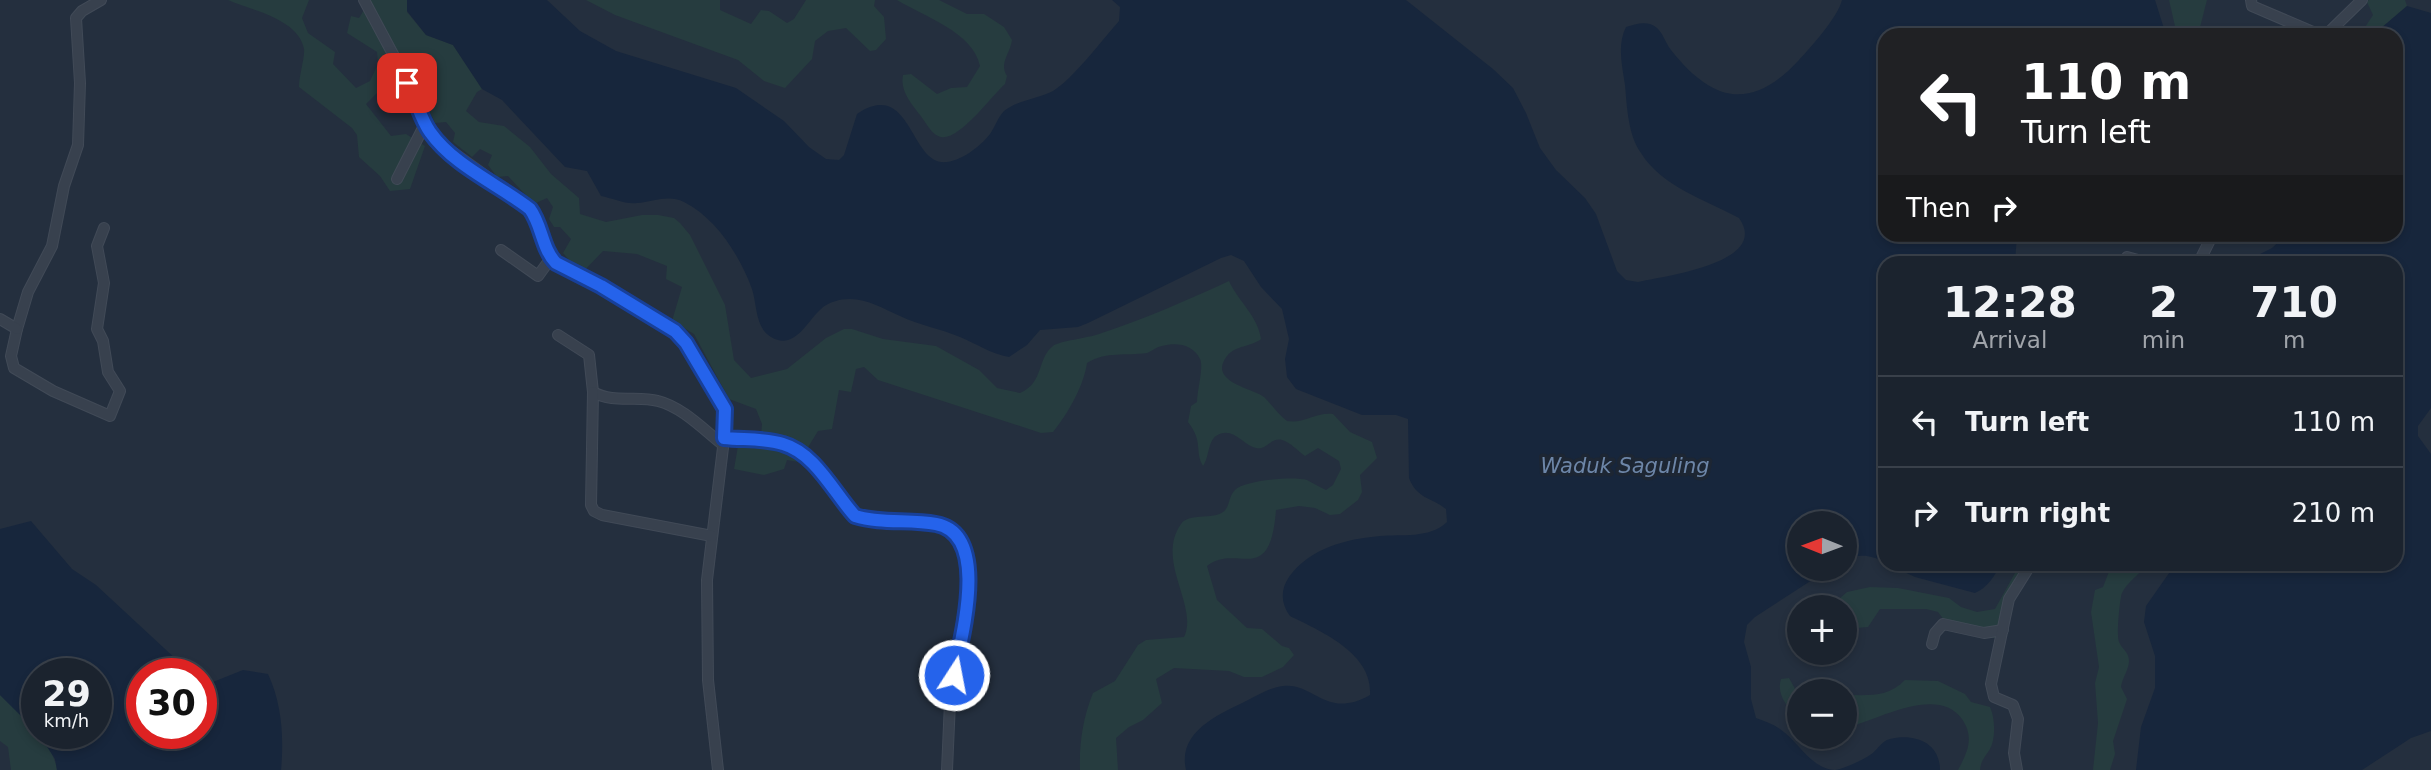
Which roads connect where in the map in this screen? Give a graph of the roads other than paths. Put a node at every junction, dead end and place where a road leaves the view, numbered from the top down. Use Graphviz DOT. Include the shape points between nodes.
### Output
graph roads {
  1 [pos="101,0"];
  2 [pos="364,0"];
  3 [pos="2251,0"];
  4 [pos="2347,0"];
  5 [pos="2360,2"];
  6 [pos="2304,28"];
  7 [pos="2333,28"];
  8 [pos="425,124"];
  9 [pos="397,179"];
  10 [pos="104,228"];
  11 [pos="501,250"];
  12 [pos="551,258"];
  13 [pos="0,319"];
  14 [pos="17,329"];
  15 [pos="558,335"];
  16 [pos="593,392"];
  17 [pos="723,441"];
  18 [pos="712,536"];
  19 [pos="2026,571"];
  20 [pos="2003,630"];
  21 [pos="1932,644"];
  22 [pos="718,770"];
  23 [pos="947,770"];
  24 [pos="2017,770"];
  1 -- 14 [label="street" via="76,18 78,145 52,246 28,292"];
  2 -- 8 [label="street" via="418,101"];
  3 -- 6 [label="street" via="2252,6"];
  4 -- 5 [label="street"];
  5 -- 7 [label="street"];
  8 -- 9 [label="street"];
  8 -- 12 [label="street" via="442,146 530,209"];
  10 -- 14 [label="street" via="97,246 104,284 97,329 108,372 120,387 113,415 94,411 14,368 11,356"];
  11 -- 12 [label="street" via="538,276"];
  12 -- 17 [label="street" via="675,331 725,409"];
  13 -- 14 [label="street"];
  15 -- 16 [label="street" via="589,355"];
  16 -- 17 [label="street" via="613,399 646,398 669,405"];
  16 -- 18 [label="street" via="594,511"];
  17 -- 18 [label="street"];
  17 -- 23 [label="street" via="792,447 855,516 934,523 960,537 969,576 950,702"];
  18 -- 22 [label="street" via="707,580 708,680"];
  19 -- 20 [label="street" via="2009,598"];
  20 -- 21 [label="street" via="1984,633 1943,624"];
  20 -- 24 [label="street" via="1991,690 1997,700 2013,705 2017,712"];
}
